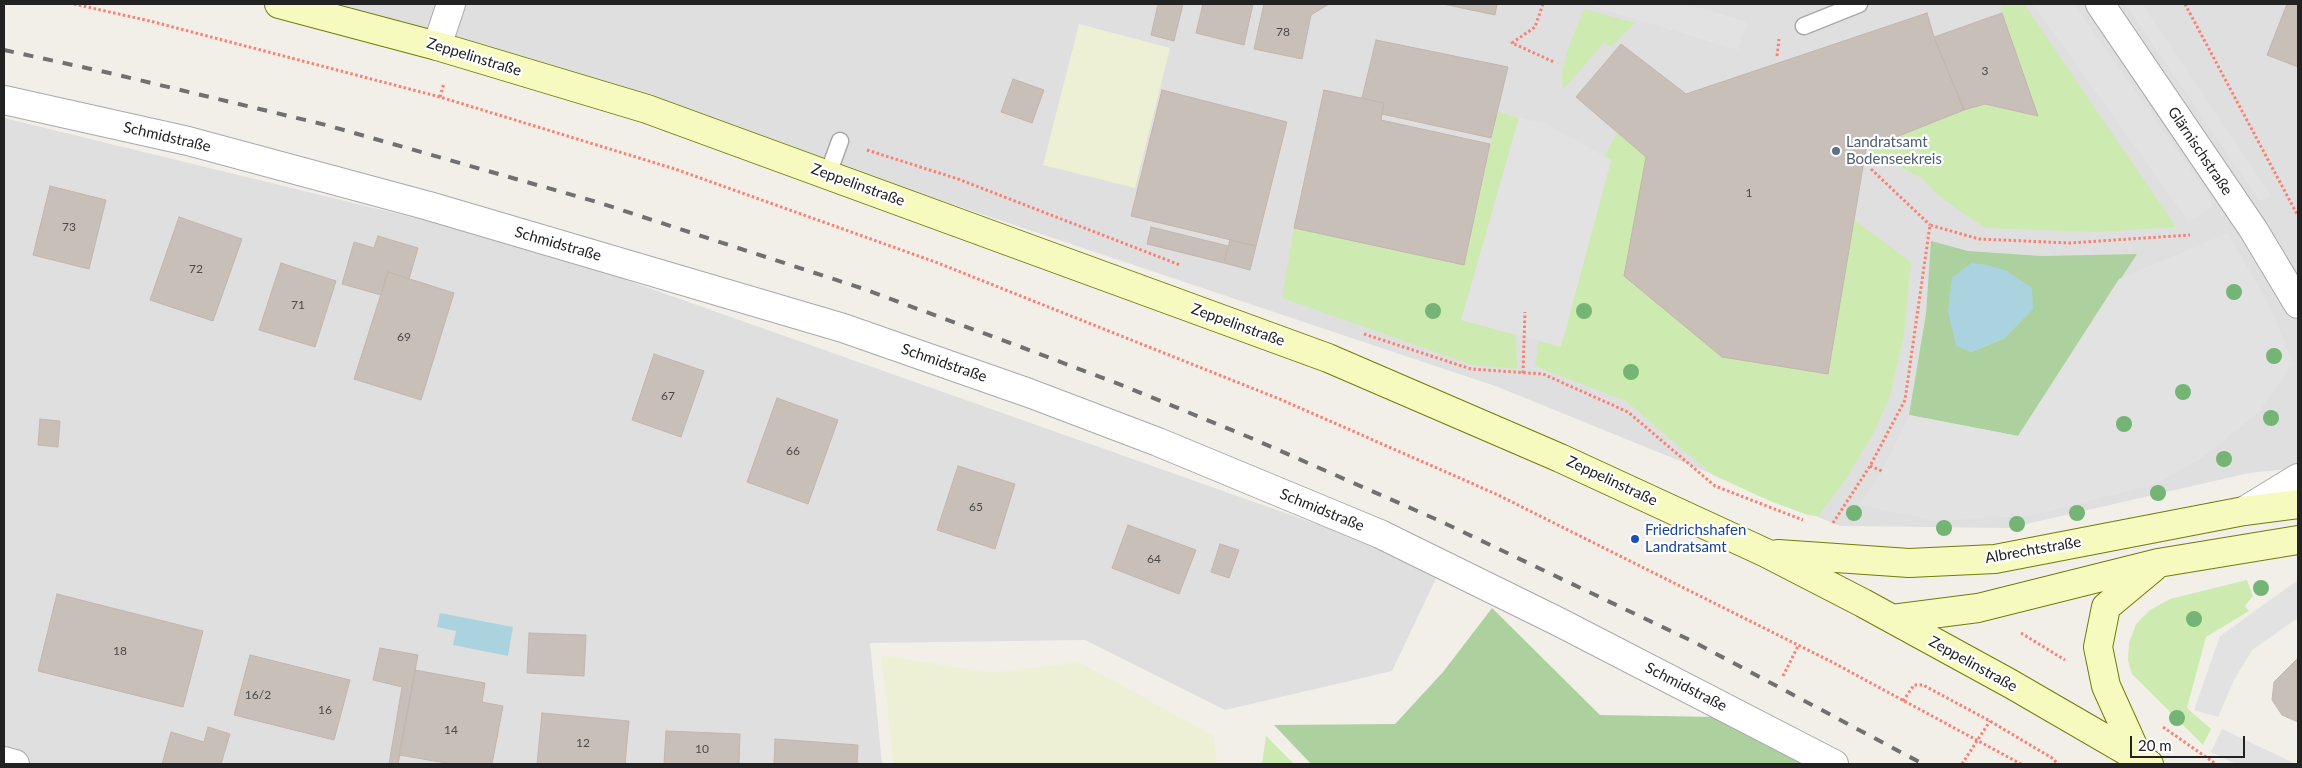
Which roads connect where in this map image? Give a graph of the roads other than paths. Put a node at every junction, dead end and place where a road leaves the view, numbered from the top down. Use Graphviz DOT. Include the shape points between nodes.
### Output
graph roads {
  1 [pos="279,4"];
  2 [pos="451,4"];
  3 [pos="1859,4"];
  4 [pos="2100,4"];
  5 [pos="1804,26"];
  6 [pos="437,46"];
  7 [pos="4,100"];
  8 [pos="840,141"];
  9 [pos="828,174"];
  10 [pos="2298,303"];
  11 [pos="2298,478"];
  12 [pos="2298,504"];
  13 [pos="2244,511"];
  14 [pos="2298,540"];
  15 [pos="1766,553"];
  16 [pos="2158,563"];
  17 [pos="1892,618"];
  18 [pos="4,761"];
  19 [pos="2143,761"];
  20 [pos="15,764"];
  21 [pos="1834,764"];
  1 -- 6 [label="main road, Zeppelinstraße"];
  2 -- 6 [label="street"];
  3 -- 5 [label="lane"];
  4 -- 10 [label="street, Glärnischstraße" via="2253,229"];
  6 -- 9 [label="main road, Zeppelinstraße" via="647,109"];
  7 -- 21 [label="street, Schmidstraße" via="188,141 429,206 843,328 1028,393 1158,442 1380,534 1560,622"];
  8 -- 9 [label="lane"];
  9 -- 15 [label="main road, Zeppelinstraße" via="1328,358 1560,458"];
  11 -- 13 [label="street"];
  12 -- 13 [label="main road, Albrechtstraße"];
  13 -- 15 [label="main road, Albrechtstraße" via="1995,559 1909,562"];
  14 -- 16 [label="main road"];
  15 -- 17 [label="main road, Zeppelinstraße"];
  16 -- 17 [label="main road" via="1978,608"];
  16 -- 19 [label="main road" via="2106,607 2098,646 2106,686"];
  17 -- 19 [label="main road, Zeppelinstraße"];
  18 -- 20 [label="street"];
}
